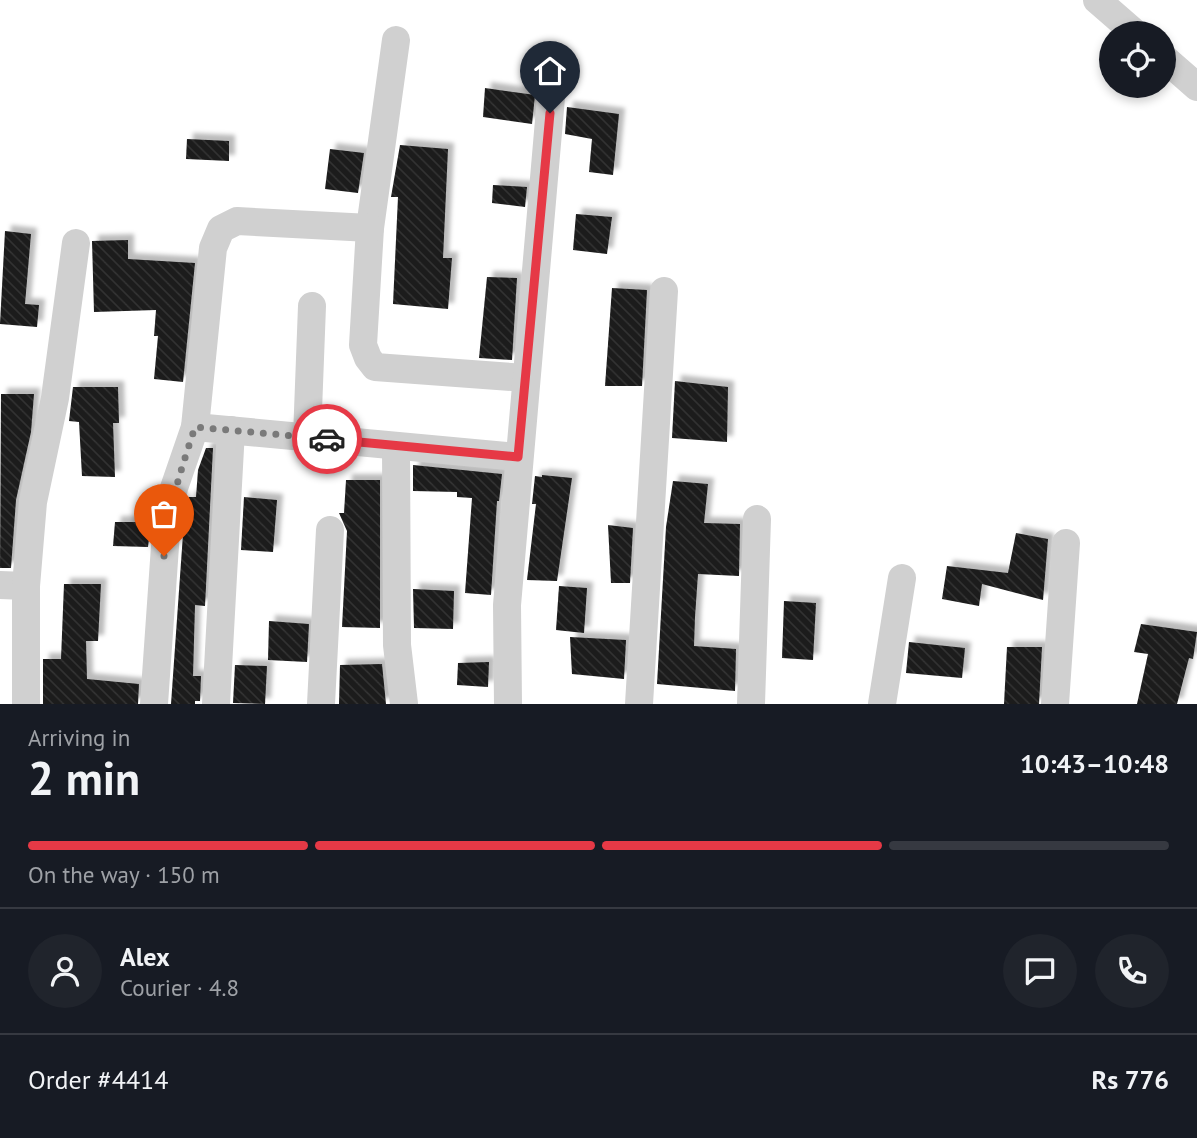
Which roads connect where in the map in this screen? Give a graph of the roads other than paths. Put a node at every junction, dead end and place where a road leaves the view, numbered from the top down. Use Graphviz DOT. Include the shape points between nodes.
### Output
graph roads {
  1 [pos="1097,0"];
  2 [pos="1121,21"];
  3 [pos="396,40"];
  4 [pos="1176,69"];
  5 [pos="552,86"];
  6 [pos="1197,87"];
  7 [pos="370,228"];
  8 [pos="76,243"];
  9 [pos="664,290"];
  10 [pos="313,306"];
  11 [pos="525,378"];
  12 [pos="195,427"];
  13 [pos="231,430"];
  14 [pos="307,438"];
  15 [pos="397,446"];
  16 [pos="518,457"];
  17 [pos="757,519"];
  18 [pos="330,530"];
  19 [pos="1066,543"];
  20 [pos="902,578"];
  21 [pos="13,585"];
  22 [pos="26,704"];
  23 [pos="154,704"];
  24 [pos="216,704"];
  25 [pos="321,704"];
  26 [pos="404,704"];
  27 [pos="508,704"];
  28 [pos="639,704"];
  29 [pos="751,704"];
  30 [pos="882,704"];
  31 [pos="1055,704"];
  1 -- 2 [label="street"];
  3 -- 7 [label="street"];
  4 -- 6 [label="street"];
  5 -- 11 [label="street"];
  7 -- 11 [label="street" via="363,345 376,367"];
  7 -- 12 [label="street" via="237,221 221,229 213,248"];
  8 -- 21 [label="street" via="55,398"];
  9 -- 28 [label="street"];
  10 -- 14 [label="street"];
  11 -- 16 [label="street"];
  12 -- 13 [label="street"];
  12 -- 23 [label="street" via="174,488 166,532"];
  13 -- 14 [label="street"];
  13 -- 24 [label="street"];
  14 -- 15 [label="street"];
  15 -- 16 [label="street"];
  15 -- 26 [label="street" via="397,645"];
  16 -- 27 [label="street" via="507,605"];
  17 -- 29 [label="street"];
  18 -- 25 [label="street"];
  19 -- 31 [label="street"];
  20 -- 30 [label="street"];
  21 -- 22 [label="street"];
}
